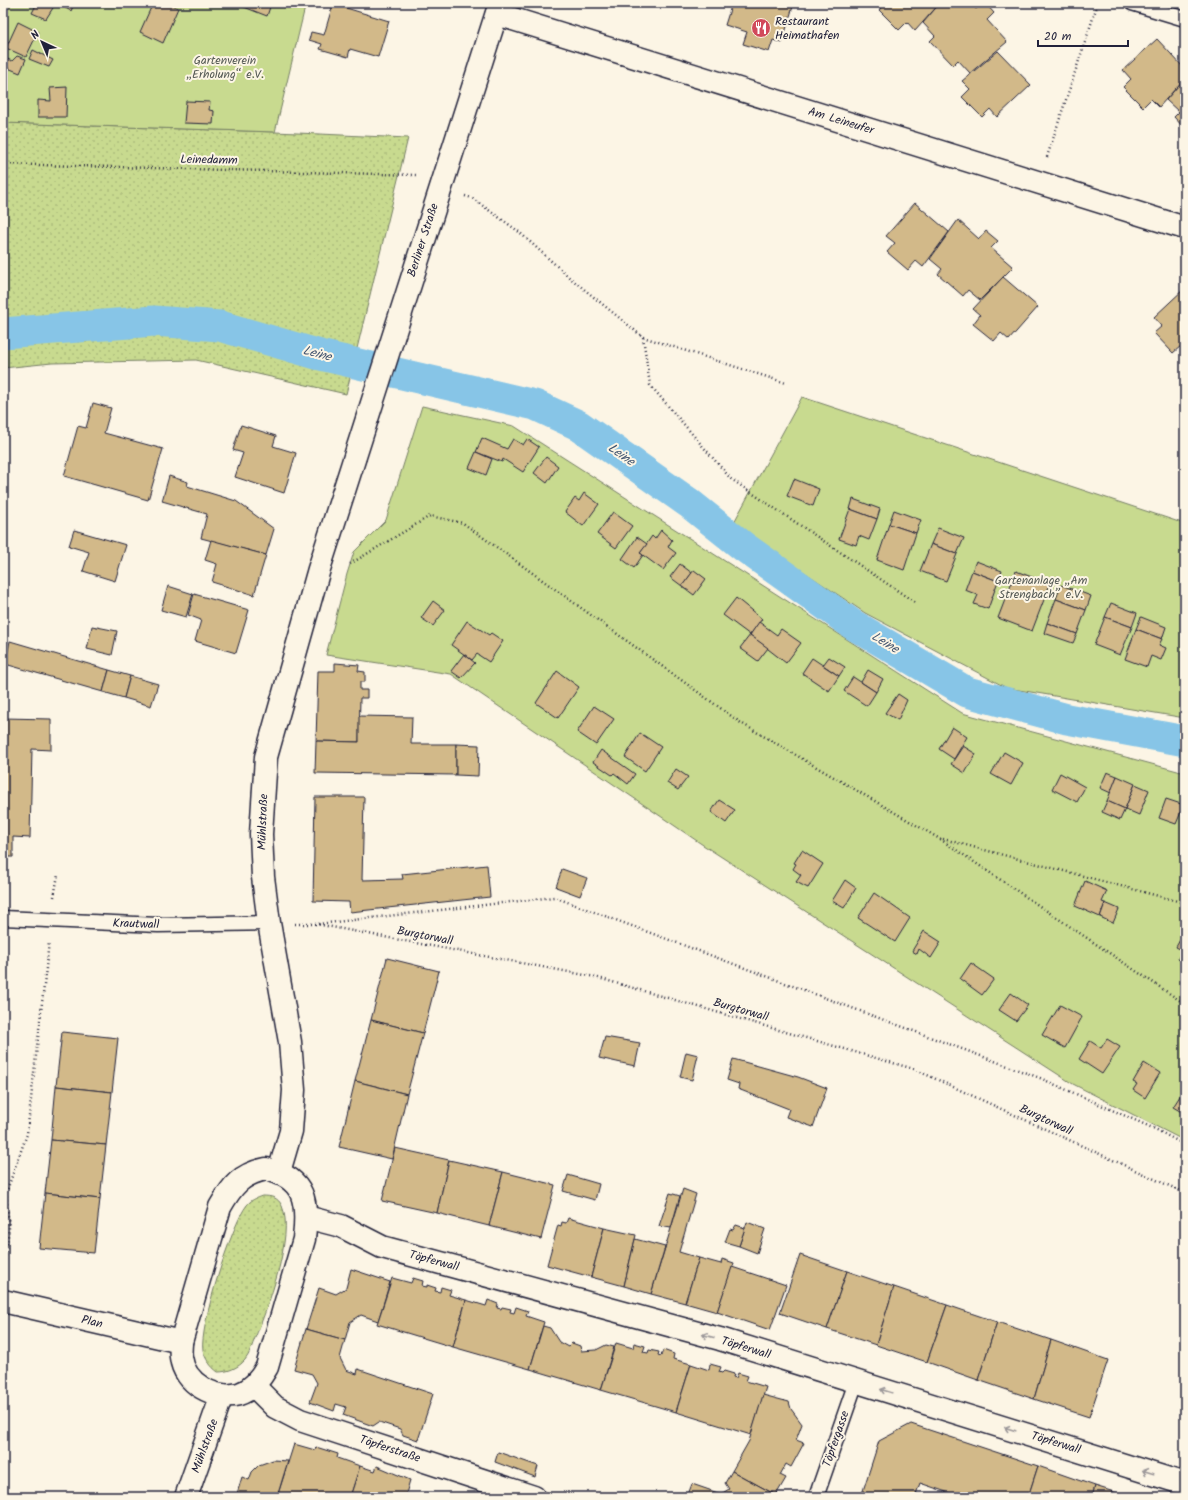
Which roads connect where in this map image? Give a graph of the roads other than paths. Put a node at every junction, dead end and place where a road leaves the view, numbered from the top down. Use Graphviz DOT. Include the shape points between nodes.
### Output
graph roads {
  1 [pos="1132,3"];
  2 [pos="498,8"];
  3 [pos="1185,19"];
  4 [pos="1185,228"];
  5 [pos="348,478"];
  6 [pos="3,918"];
  7 [pos="269,923"];
  8 [pos="279,1172"];
  9 [pos="306,1217"];
  10 [pos="3,1301"];
  11 [pos="181,1342"];
  12 [pos="856,1382"];
  13 [pos="254,1386"];
  14 [pos="222,1395"];
  15 [pos="1185,1484"];
  16 [pos="186,1497"];
  17 [pos="534,1497"];
  18 [pos="816,1497"];
  1 -- 3 [label="lane"];
  2 -- 4 [label="street, Am Leineufer"];
  2 -- 5 [label="street, Berliner Straße"];
  5 -- 7 [label="street, Mühlstraße" via="319,569 266,757 262,834 263,877"];
  6 -- 7 [label="lane, Krautwall" via="158,925"];
  7 -- 8 [label="street, Mühlstraße" via="290,1042 294,1090 291,1131"];
  8 -- 9 [label="street" via="291,1179 299,1188 305,1201"];
  8 -- 11 [label="street" via="266,1169 254,1172 242,1178 230,1189 220,1207"];
  12 -- 9 [label="street, Töpferwall, one-way" via="720,1340 382,1247 342,1226"];
  9 -- 13 [label="street" via="304,1238 267,1367"];
  10 -- 11 [label="street, Plan"];
  11 -- 14 [label="street" via="181,1358 194,1383 203,1390"];
  15 -- 12 [label="street, Töpferwall, one-way"];
  12 -- 18 [label="lane, Töpfergasse"];
  13 -- 14 [label="street" via="240,1394"];
  13 -- 17 [label="street, Töpferstraße" via="274,1407 300,1420"];
  14 -- 16 [label="street, Mühlstraße"];
}
